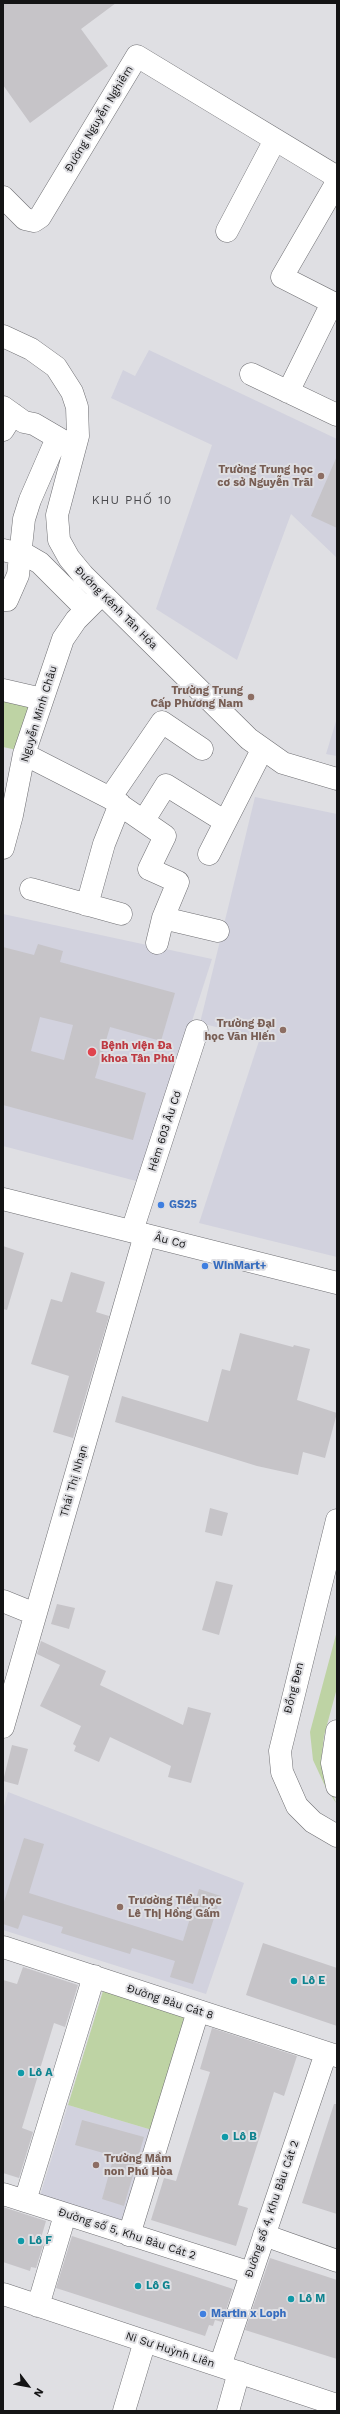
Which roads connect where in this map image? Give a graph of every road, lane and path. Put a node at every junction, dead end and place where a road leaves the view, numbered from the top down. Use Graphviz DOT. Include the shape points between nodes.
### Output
graph roads {
  1 [pos="275,140"];
  2 [pos="337,177"];
  3 [pos="337,182"];
  4 [pos="3,197"];
  5 [pos="227,231"];
  6 [pos="335,304"];
  7 [pos="3,336"];
  8 [pos="250,374"];
  9 [pos="288,392"];
  10 [pos="337,415"];
  11 [pos="6,417"];
  12 [pos="66,443"];
  13 [pos="12,552"];
  14 [pos="102,594"];
  15 [pos="3,600"];
  16 [pos="86,609"];
  17 [pos="3,690"];
  18 [pos="42,699"];
  19 [pos="202,749"];
  20 [pos="262,750"];
  21 [pos="24,754"];
  22 [pos="337,779"];
  23 [pos="115,801"];
  24 [pos="8,814"];
  25 [pos="144,820"];
  26 [pos="224,821"];
  27 [pos="3,848"];
  28 [pos="209,854"];
  29 [pos="31,889"];
  30 [pos="87,905"];
  31 [pos="121,914"];
  32 [pos="163,918"];
  33 [pos="218,931"];
  34 [pos="157,943"];
  35 [pos="197,1031"];
  36 [pos="3,1199"];
  37 [pos="138,1233"];
  38 [pos="337,1283"];
  39 [pos="337,1520"];
  40 [pos="3,1601"];
  41 [pos="35,1614"];
  42 [pos="3,1727"];
  43 [pos="337,1731"];
  44 [pos="337,1786"];
  45 [pos="337,1836"];
  46 [pos="3,1947"];
  47 [pos="94,1976"];
  48 [pos="198,2011"];
  49 [pos="331,2054"];
  50 [pos="3,2194"];
  51 [pos="24,2202"];
  52 [pos="65,2215"];
  53 [pos="129,2235"];
  54 [pos="264,2235"];
  55 [pos="337,2261"];
  56 [pos="251,2273"];
  57 [pos="3,2294"];
  58 [pos="38,2306"];
  59 [pos="145,2341"];
  60 [pos="230,2369"];
  61 [pos="337,2405"];
  62 [pos="124,2411"];
  63 [pos="228,2411"];
  1 -- 2 [label="street, Đường Nguyễn Nghiêm"];
  1 -- 4 [label="street, Đường Nguyễn Nghiêm" via="137,56 40,217 34,221 25,219"];
  1 -- 5 [label="street"];
  3 -- 6 [label="street" via="282,277"];
  6 -- 9 [label="street"];
  7 -- 12 [label="street, Đường Kênh Tân Hóa" via="45,358 65,378 72,392 79,421"];
  8 -- 9 [label="street"];
  9 -- 10 [label="street"];
  11 -- 12 [label="street" via="24,422"];
  12 -- 13 [label="street" via="24,519"];
  12 -- 14 [label="street, Đường Kênh Tân Hóa" via="57,515 59,540 75,567"];
  13 -- 15 [label="street" via="18,575 7,600"];
  13 -- 16 [label="street" via="40,563"];
  14 -- 16 [label="street, Nguyễn Minh Châu"];
  14 -- 20 [label="street, Đường Kênh Tân Hóa"];
  16 -- 18 [label="street, Nguyễn Minh Châu" via="66,632"];
  17 -- 18 [label="street"];
  18 -- 21 [label="street, Nguyễn Minh Châu"];
  19 -- 23 [label="street" via="162,722"];
  20 -- 22 [label="street, Đường Kênh Tân Hóa" via="296,768"];
  20 -- 26 [label="street"];
  21 -- 23 [label="street"];
  21 -- 24 [label="street, Nguyễn Minh Châu"];
  23 -- 25 [label="street"];
  23 -- 30 [label="street"];
  24 -- 27 [label="street, Nguyễn Minh Châu"];
  25 -- 26 [label="street" via="166,785"];
  25 -- 32 [label="street" via="165,836 149,869 178,882"];
  26 -- 28 [label="street"];
  29 -- 30 [label="street"];
  30 -- 31 [label="street"];
  32 -- 33 [label="street"];
  32 -- 34 [label="street"];
  35 -- 37 [label="street, Hẻm 603 Âu Cơ"];
  36 -- 37 [label="street, Âu Cơ"];
  37 -- 38 [label="street, Âu Cơ"];
  37 -- 41 [label="street, Thái Thị Nhạn"];
  39 -- 45 [label="street, Đồng Đen" via="280,1751 282,1772 297,1806 313,1822"];
  40 -- 41 [label="street"];
  41 -- 42 [label="street, Thái Thị Nhạn"];
  43 -- 44 [label="street" via="332,1763"];
  46 -- 47 [label="street, Đường Bàu Cát 8"];
  47 -- 48 [label="street, Đường Bàu Cát 8"];
  47 -- 51 [label="street"];
  48 -- 49 [label="street, Đường Bàu Cát 8"];
  48 -- 53 [label="street"];
  49 -- 54 [label="street, Đường số 4, Khu Bàu Cát 2"];
  50 -- 51 [label="street, Đường số 5, Khu Bàu Cát 2"];
  51 -- 52 [label="street, Đường số 5, Khu Bàu Cát 2"];
  52 -- 53 [label="street, Đường số 5, Khu Bàu Cát 2"];
  52 -- 58 [label="street"];
  53 -- 56 [label="street, Đường số 5, Khu Bàu Cát 2"];
  54 -- 55 [label="street"];
  54 -- 56 [label="street, Đường số 4, Khu Bàu Cát 2"];
  56 -- 60 [label="street, Đường số 4, Khu Bàu Cát 2"];
  57 -- 58 [label="street, Ni Sư Huỳnh Liên"];
  58 -- 59 [label="street, Ni Sư Huỳnh Liên"];
  59 -- 60 [label="street, Ni Sư Huỳnh Liên"];
  59 -- 62 [label="street"];
  60 -- 61 [label="street, Ni Sư Huỳnh Liên"];
  60 -- 63 [label="street, Đường số 4, Khu Bàu Cát 2"];
}
